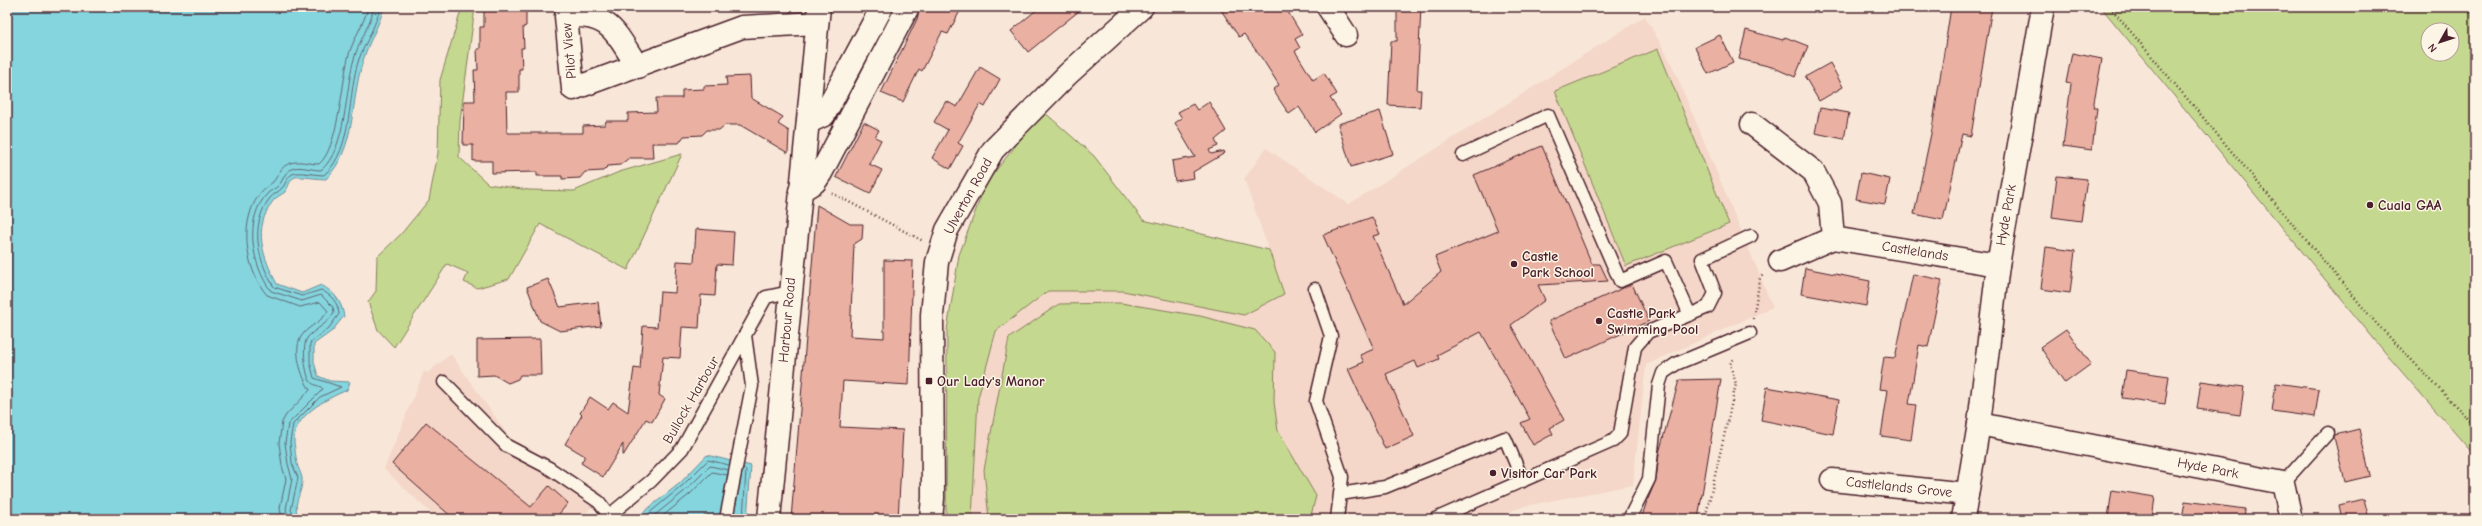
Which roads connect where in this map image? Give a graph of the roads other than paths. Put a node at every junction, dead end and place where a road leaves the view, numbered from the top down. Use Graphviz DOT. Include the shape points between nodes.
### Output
graph roads {
  1 [pos="882,7"];
  2 [pos="908,7"];
  3 [pos="1142,7"];
  4 [pos="1328,7"];
  5 [pos="2043,7"];
  6 [pos="818,15"];
  7 [pos="1346,35"];
  8 [pos="638,67"];
  9 [pos="809,122"];
  10 [pos="1752,124"];
  11 [pos="1463,155"];
  12 [pos="807,187"];
  13 [pos="1751,236"];
  14 [pos="1833,238"];
  15 [pos="1780,261"];
  16 [pos="1998,264"];
  17 [pos="1315,290"];
  18 [pos="790,292"];
  19 [pos="1690,315"];
  20 [pos="1750,333"];
  21 [pos="745,335"];
  22 [pos="444,382"];
  23 [pos="1978,424"];
  24 [pos="2328,434"];
  25 [pos="1832,480"];
  26 [pos="1523,481"];
  27 [pos="2283,483"];
  28 [pos="1340,494"];
  29 [pos="1967,494"];
  30 [pos="607,517"];
  31 [pos="726,519"];
  32 [pos="769,519"];
  33 [pos="931,519"];
  34 [pos="1337,519"];
  35 [pos="1435,519"];
  36 [pos="1629,519"];
  37 [pos="1963,519"];
  38 [pos="2291,519"];
  1 -- 9 [label="street" via="824,115"];
  2 -- 12 [label="street"];
  3 -- 33 [label="street, Ulverton Road" via="1068,74 993,150 947,230 937,262 932,315"];
  4 -- 7 [label="street"];
  5 -- 16 [label="street, Hyde Park"];
  6 -- 8 [label="street" via="742,27"];
  6 -- 9 [label="street, Harbour Road"];
  9 -- 12 [label="street, Harbour Road"];
  10 -- 14 [label="street" via="1813,171 1830,203"];
  11 -- 19 [label="lane" via="1548,115 1620,282 1666,261"];
  12 -- 18 [label="street, Harbour Road"];
  13 -- 19 [label="lane" via="1702,259 1715,293 1708,307"];
  14 -- 15 [label="street"];
  14 -- 16 [label="street, Castlelands"];
  16 -- 23 [label="street, Hyde Park"];
  17 -- 28 [label="lane" via="1331,336 1316,401 1342,477"];
  18 -- 21 [label="lane, Bullock Harbour" via="766,297"];
  18 -- 32 [label="street, Harbour Road"];
  19 -- 26 [label="lane" via="1648,332 1634,347 1620,434 1613,441"];
  20 -- 36 [label="lane" via="1676,364 1662,374 1649,479"];
  21 -- 30 [label="lane, Bullock Harbour" via="682,449 651,481"];
  21 -- 31 [label="lane" via="752,386"];
  22 -- 30 [label="lane" via="507,446 549,468 599,502"];
  23 -- 27 [label="street, Hyde Park"];
  23 -- 29 [label="street, Hyde Park"];
  24 -- 27 [label="lane"];
  25 -- 29 [label="street, Castlelands Grove"];
  26 -- 28 [label="lane" via="1505,438 1385,487"];
  26 -- 35 [label="lane"];
  27 -- 38 [label="street"];
  28 -- 34 [label="lane"];
  29 -- 37 [label="street, Hyde Park"];
}
